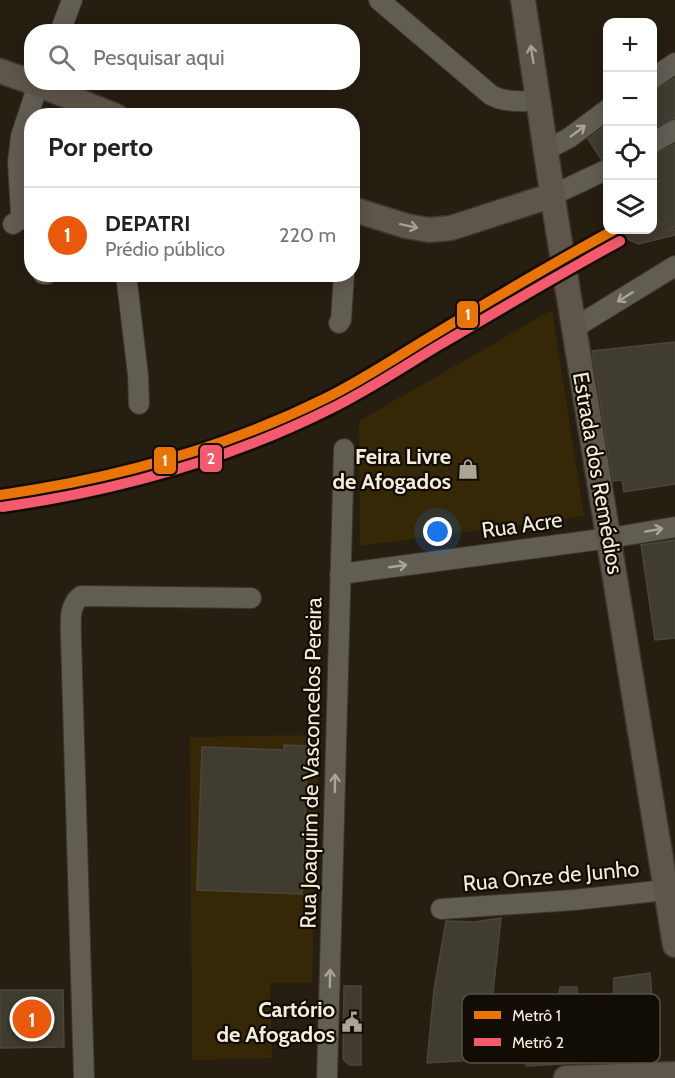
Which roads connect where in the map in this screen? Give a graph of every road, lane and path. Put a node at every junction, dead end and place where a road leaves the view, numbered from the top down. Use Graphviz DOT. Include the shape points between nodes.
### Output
graph roads {
  1 [pos="72,0"];
  2 [pos="379,0"];
  3 [pos="523,0"];
  4 [pos="63,24"];
  5 [pos="675,63"];
  6 [pos="0,71"];
  7 [pos="657,76"];
  8 [pos="24,79"];
  9 [pos="33,90"];
  10 [pos="52,90"];
  11 [pos="539,101"];
  12 [pos="28,108"];
  13 [pos="96,108"];
  14 [pos="603,113"];
  15 [pos="24,125"];
  16 [pos="675,130"];
  17 [pos="657,140"];
  18 [pos="546,150"];
  19 [pos="603,171"];
  20 [pos="553,195"];
  21 [pos="360,212"];
  22 [pos="15,224"];
  23 [pos="675,266"];
  24 [pos="127,282"];
  25 [pos="343,282"];
  26 [pos="339,323"];
  27 [pos="574,328"];
  28 [pos="139,404"];
  29 [pos="344,449"];
  30 [pos="675,527"];
  31 [pos="610,538"];
  32 [pos="340,574"];
  33 [pos="251,598"];
  34 [pos="666,890"];
  35 [pos="441,909"];
  36 [pos="675,945"];
  37 [pos="675,1074"];
  38 [pos="84,1078"];
  39 [pos="327,1078"];
  40 [pos="566,1078"];
  1 -- 4 [label="street"];
  2 -- 11 [label="street" via="491,95 498,99"];
  11 -- 3 [label="main road, Estrada dos Remédios, one-way"];
  5 -- 7 [label="street"];
  6 -- 8 [label="main road"];
  9 -- 12 [label="street"];
  10 -- 13 [label="main road"];
  11 -- 18 [label="main road, Estrada dos Remédios"];
  18 -- 14 [label="street, one-way"];
  15 -- 22 [label="street" via="18,162 21,214"];
  16 -- 17 [label="street"];
  18 -- 20 [label="main road, Estrada dos Remédios"];
  19 -- 20 [label="street"];
  21 -- 20 [label="main road, one-way" via="429,230 451,228"];
  20 -- 27 [label="main road, Estrada dos Remédios"];
  23 -- 27 [label="street, one-way"];
  24 -- 28 [label="street"];
  25 -- 26 [label="street"];
  27 -- 31 [label="main road, Estrada dos Remédios"];
  29 -- 32 [label="street, Rua Joaquim de Vasconcelos Pereira"];
  31 -- 30 [label="street, Rua Acre, one-way"];
  32 -- 31 [label="street, Rua Acre, one-way"];
  31 -- 34 [label="main road, Estrada dos Remédios"];
  39 -- 32 [label="street, Rua Joaquim de Vasconcelos Pereira, one-way"];
  33 -- 38 [label="street" via="81,596 72,608"];
  34 -- 35 [label="street, Rua Onze de Junho"];
  34 -- 36 [label="main road, Estrada dos Remédios"];
  37 -- 40 [label="main road"];
}
